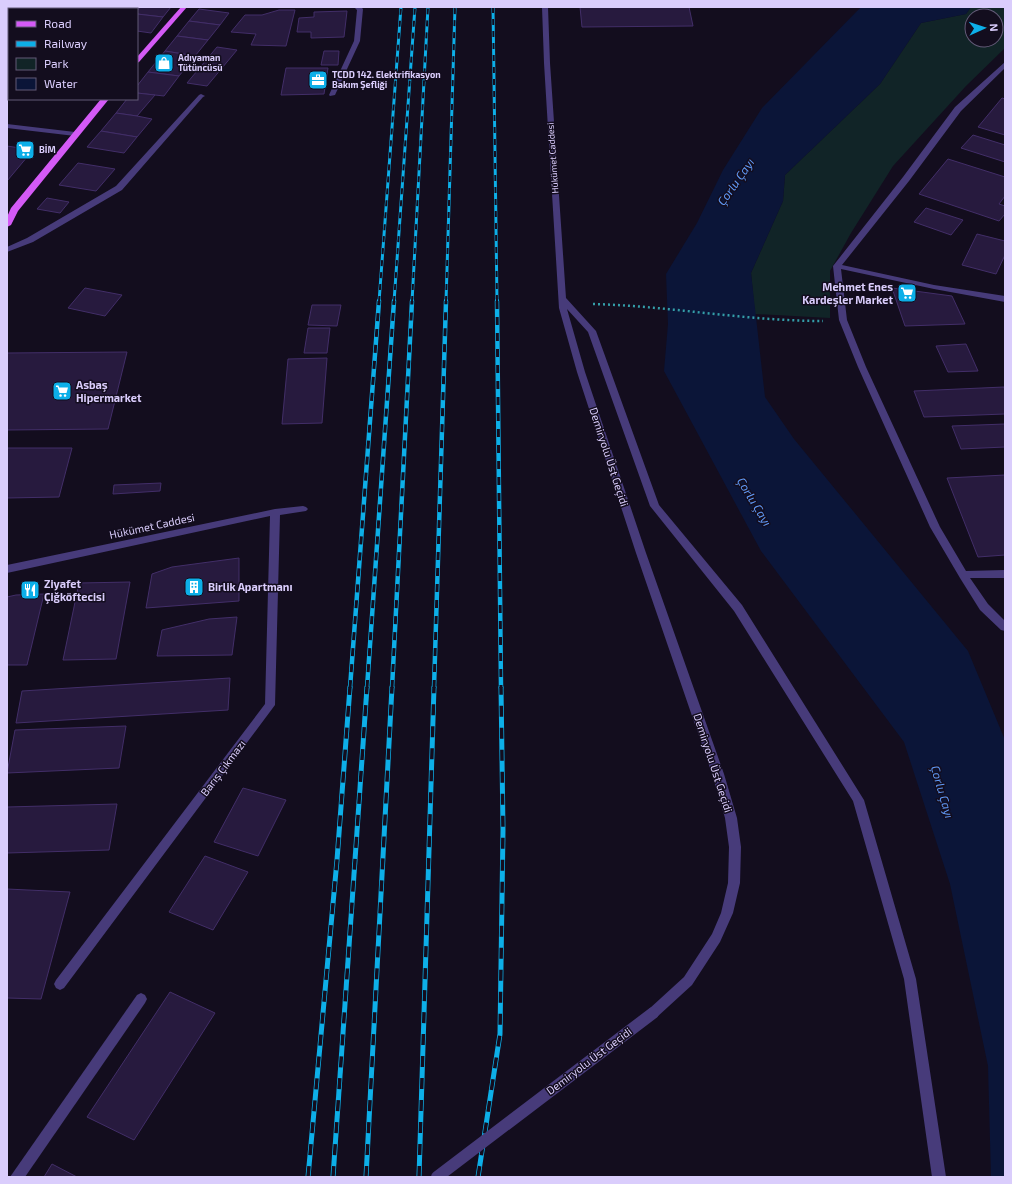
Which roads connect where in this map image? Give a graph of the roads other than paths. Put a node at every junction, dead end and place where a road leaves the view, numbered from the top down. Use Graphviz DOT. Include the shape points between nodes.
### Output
graph roads {
  1 [pos="184,7"];
  2 [pos="357,7"];
  3 [pos="545,7"];
  4 [pos="138,60"];
  5 [pos="1005,64"];
  6 [pos="332,95"];
  7 [pos="200,96"];
  8 [pos="103,100"];
  9 [pos="7,126"];
  10 [pos="75,134"];
  11 [pos="11,210"];
  12 [pos="7,225"];
  13 [pos="7,250"];
  14 [pos="837,266"];
  15 [pos="1005,298"];
  16 [pos="563,303"];
  17 [pos="303,509"];
  18 [pos="275,512"];
  19 [pos="7,569"];
  20 [pos="1005,574"];
  21 [pos="963,575"];
  22 [pos="1005,627"];
  23 [pos="60,984"];
  24 [pos="141,1000"];
  25 [pos="17,1177"];
  26 [pos="436,1177"];
  27 [pos="939,1177"];
  1 -- 4 [label="main road"];
  2 -- 6 [label="street" via="360,9 357,41"];
  3 -- 16 [label="street, Hükümet Caddesi"];
  5 -- 14 [label="street" via="958,109"];
  7 -- 13 [label="street" via="119,188 30,240"];
  8 -- 10 [label="main road"];
  9 -- 10 [label="street"];
  10 -- 11 [label="main road"];
  11 -- 12 [label="main road"];
  14 -- 15 [label="street" via="934,287"];
  14 -- 21 [label="street" via="843,320 932,520"];
  16 -- 26 [label="street, Demiryolu Üst Geçidi, bridge" via="583,380 731,818 735,847 734,883 727,913 716,938 688,981 653,1012"];
  16 -- 27 [label="street" via="592,331 654,506 738,608 858,800 910,979"];
  17 -- 18 [label="street, Hükümet Caddesi"];
  18 -- 19 [label="street, Hükümet Caddesi"];
  18 -- 23 [label="street, Barış Çıkmazı" via="270,705"];
  20 -- 21 [label="street"];
  21 -- 22 [label="street" via="984,607"];
  24 -- 25 [label="street"];
}
